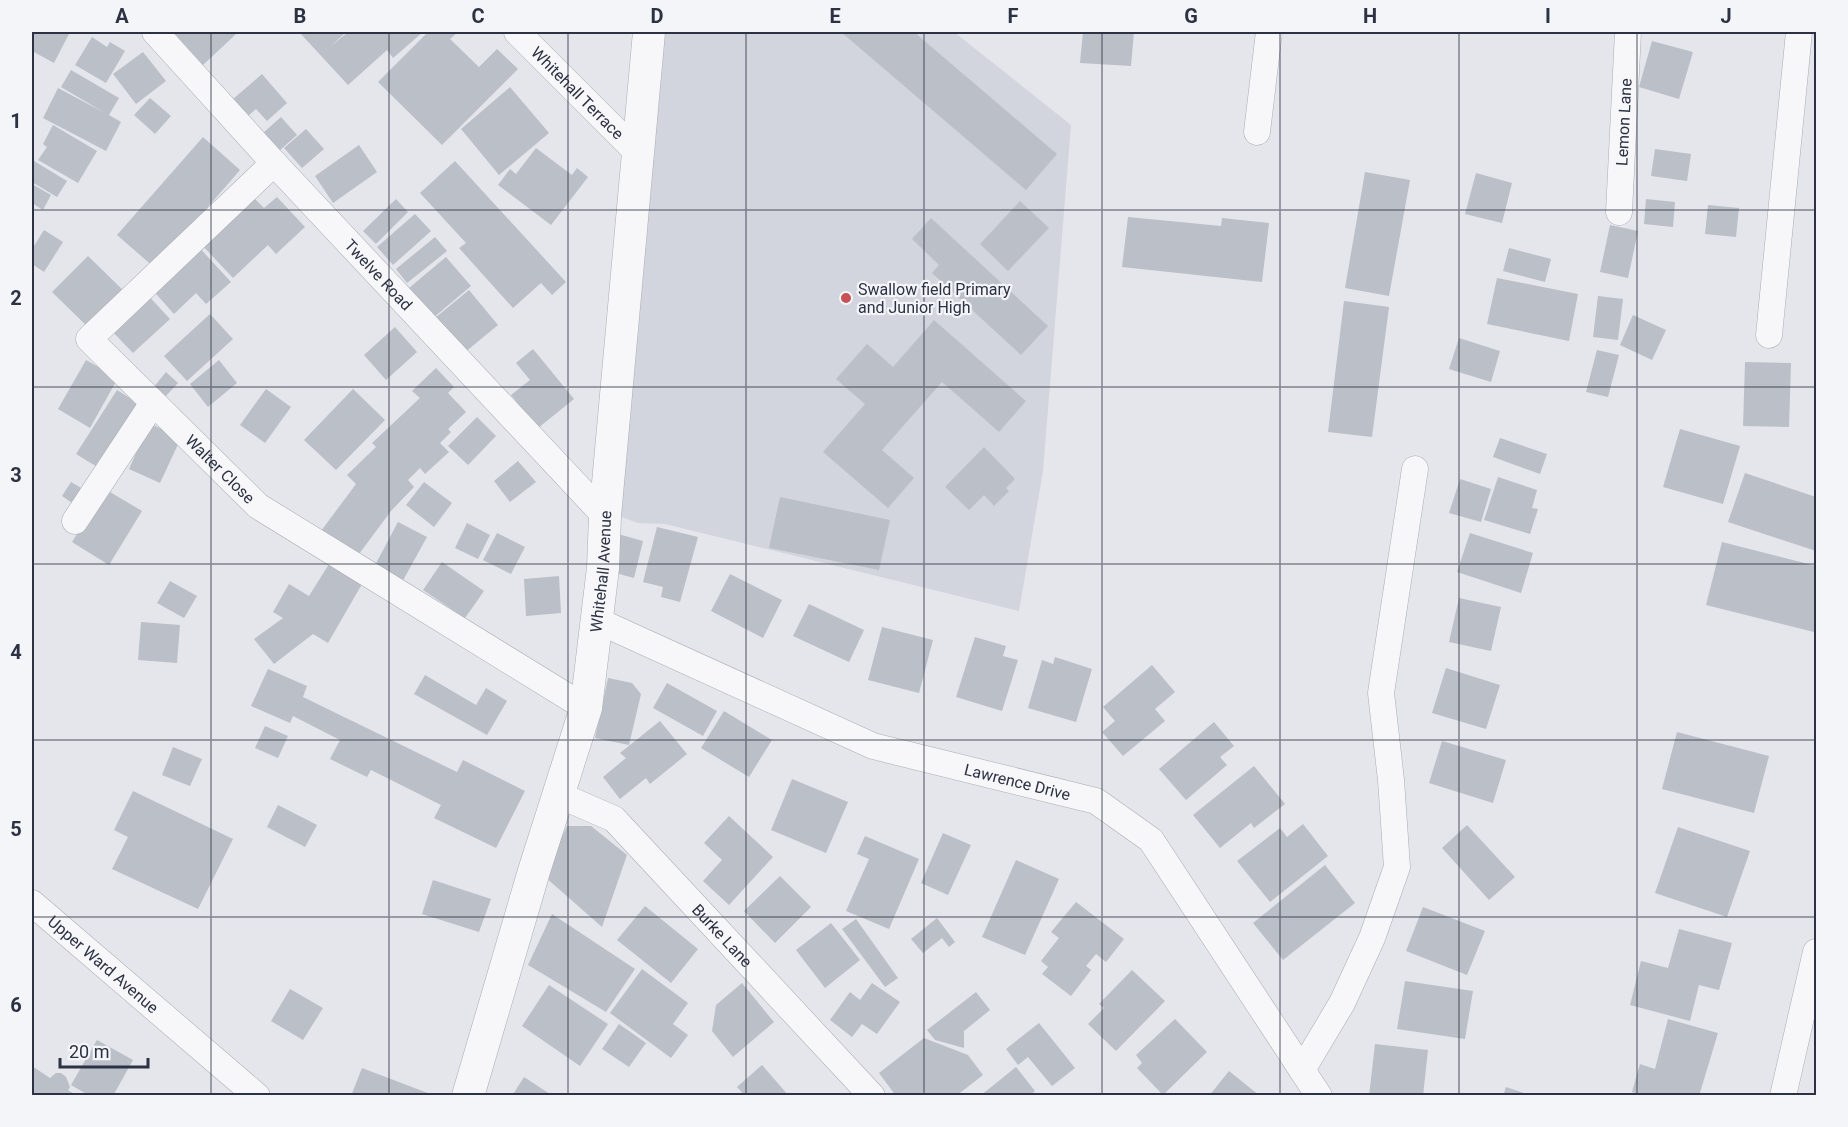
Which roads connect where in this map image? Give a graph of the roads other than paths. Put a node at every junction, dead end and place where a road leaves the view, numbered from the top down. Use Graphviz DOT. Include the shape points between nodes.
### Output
graph roads {
  1 [pos="155,32"];
  2 [pos="517,32"];
  3 [pos="649,32"];
  4 [pos="1269,32"];
  5 [pos="1628,32"];
  6 [pos="1799,32"];
  7 [pos="1257,132"];
  8 [pos="638,153"];
  9 [pos="274,164"];
  10 [pos="1619,212"];
  11 [pos="1769,335"];
  12 [pos="153,403"];
  13 [pos="1415,469"];
  14 [pos="605,516"];
  15 [pos="75,521"];
  16 [pos="596,620"];
  17 [pos="586,708"];
  18 [pos="559,795"];
  19 [pos="32,903"];
  20 [pos="1816,952"];
  21 [pos="1302,1070"];
  22 [pos="257,1095"];
  23 [pos="468,1095"];
  24 [pos="872,1095"];
  25 [pos="1318,1095"];
  26 [pos="1783,1095"];
  1 -- 9 [label="street, Twelve Road"];
  2 -- 8 [label="street, Whitehall Terrace"];
  3 -- 8 [label="street, Whitehall Avenue"];
  4 -- 7 [label="street"];
  5 -- 10 [label="street, Lemon Lane"];
  6 -- 11 [label="street"];
  8 -- 14 [label="street, Whitehall Avenue"];
  9 -- 12 [label="street, Walter Close" via="89,339"];
  9 -- 14 [label="street, Twelve Road"];
  12 -- 15 [label="street"];
  12 -- 17 [label="street, Walter Close" via="258,506"];
  13 -- 21 [label="street" via="1381,693 1398,867 1342,1003"];
  14 -- 16 [label="street, Whitehall Avenue"];
  16 -- 17 [label="street, Whitehall Avenue"];
  16 -- 21 [label="street, Lawrence Drive" via="873,746 1096,801 1151,840"];
  17 -- 18 [label="street, Whitehall Avenue"];
  18 -- 23 [label="street, Whitehall Avenue"];
  18 -- 24 [label="street, Burke Lane" via="614,819"];
  19 -- 22 [label="street, Upper Ward Avenue"];
  20 -- 26 [label="street"];
  21 -- 25 [label="street, Lawrence Drive"];
}
